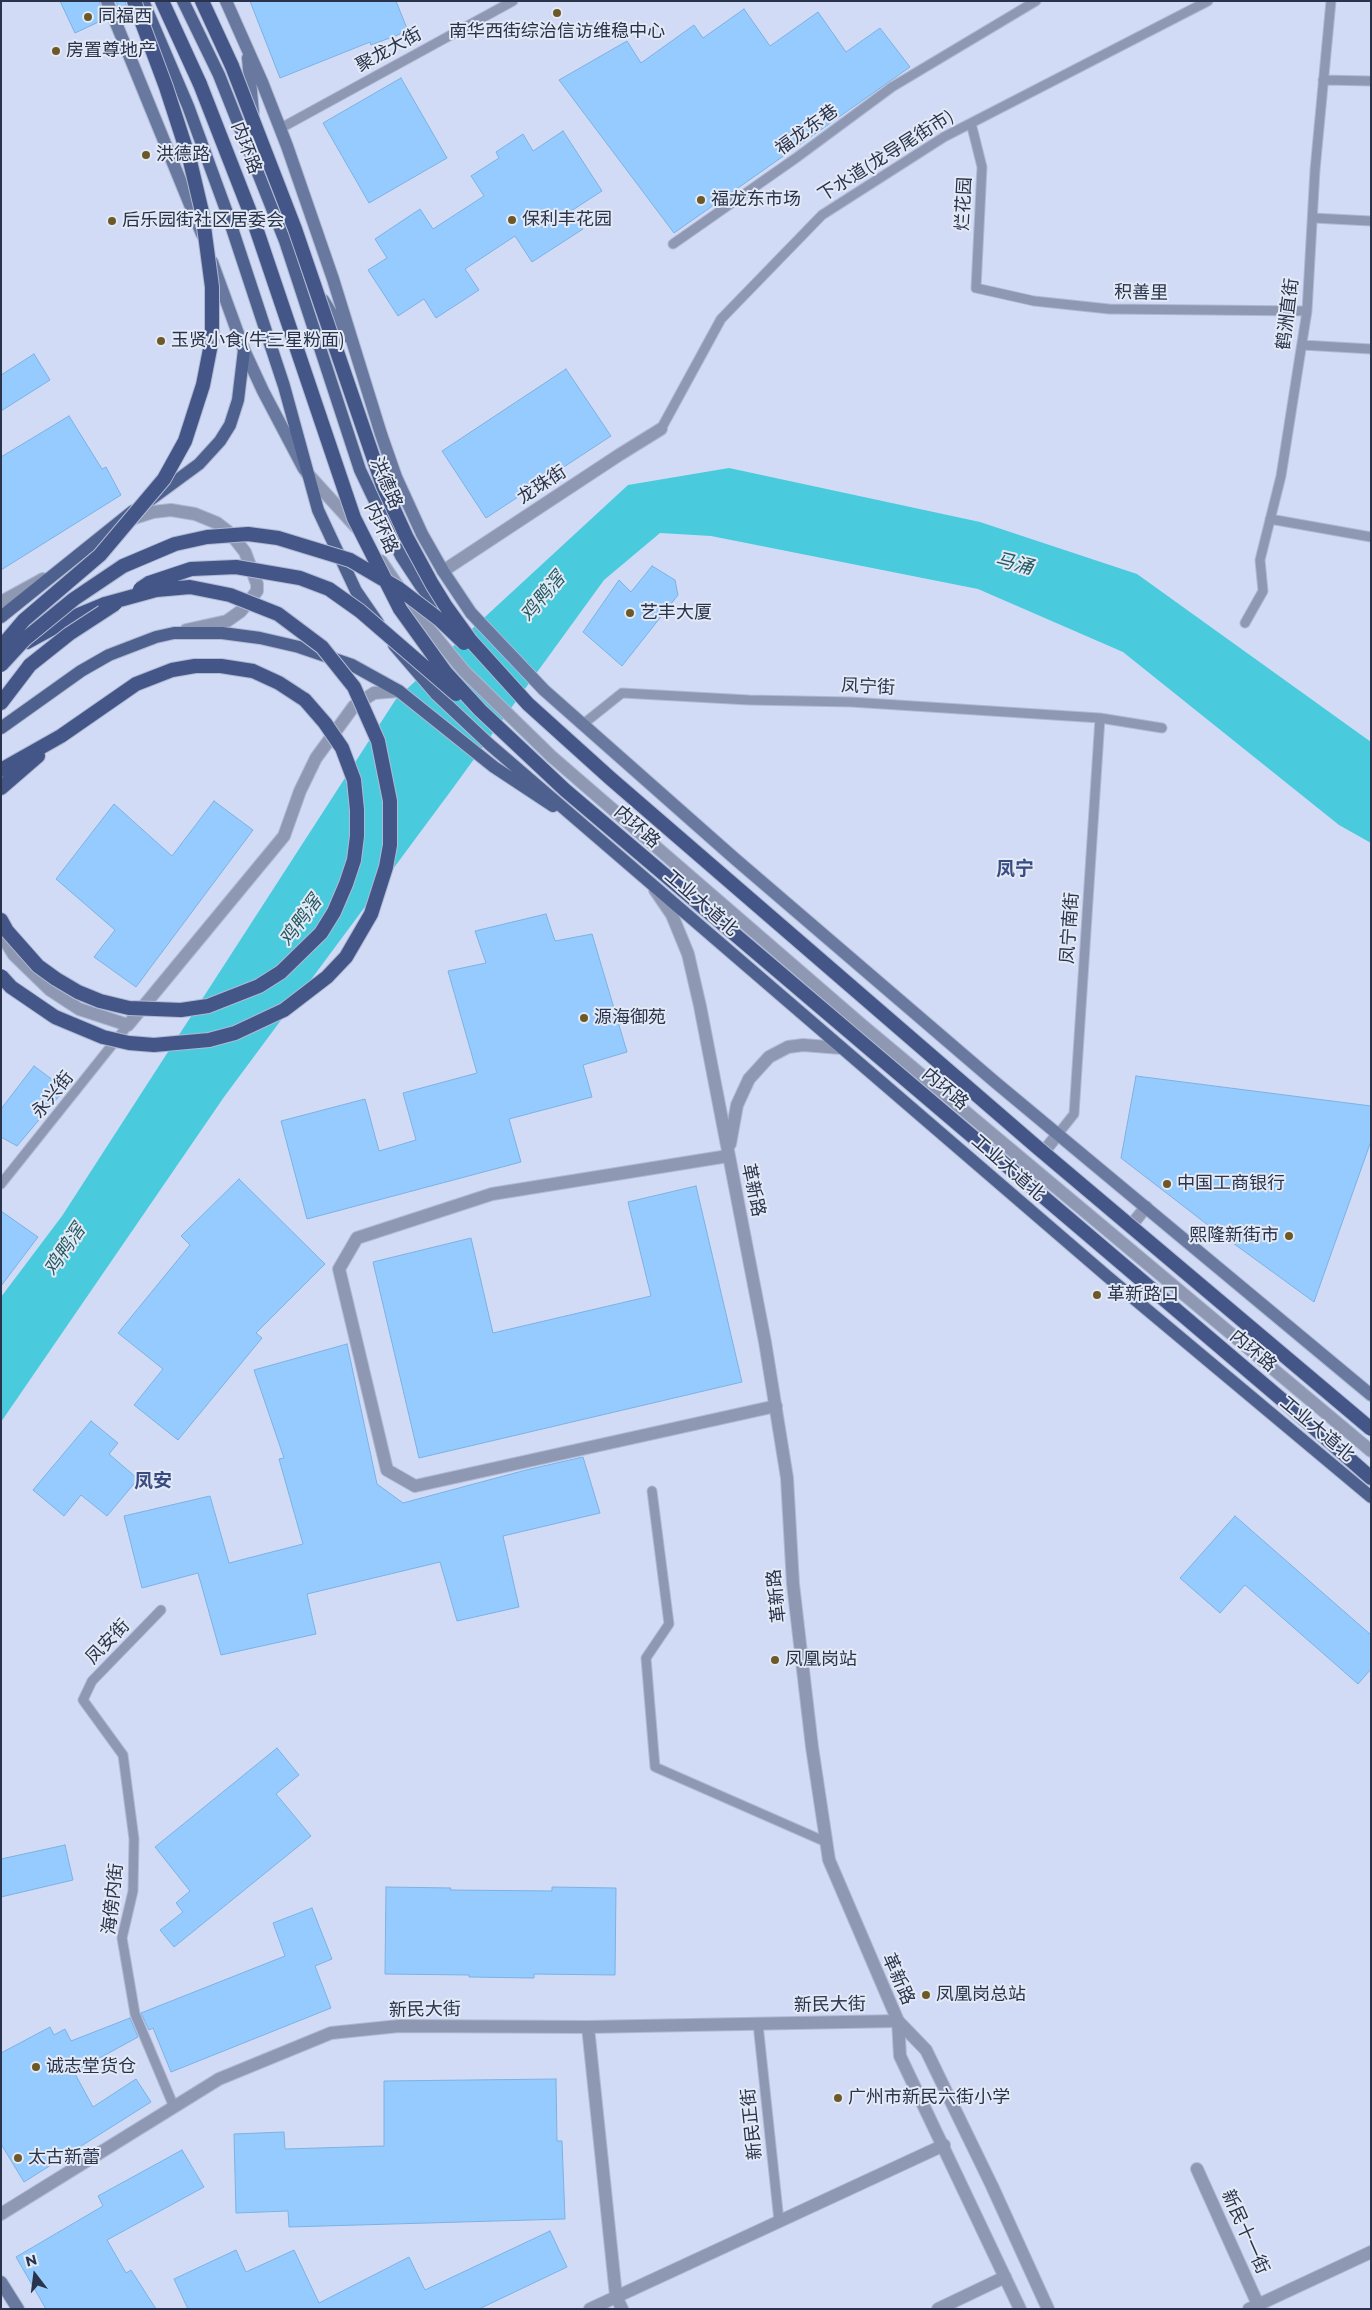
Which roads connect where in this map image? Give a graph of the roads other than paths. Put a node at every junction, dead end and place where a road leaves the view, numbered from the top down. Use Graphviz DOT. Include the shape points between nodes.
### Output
graph roads {
  1 [pos="107,1"];
  2 [pos="134,1"];
  3 [pos="143,1"];
  4 [pos="162,1"];
  5 [pos="183,1"];
  6 [pos="202,1"];
  7 [pos="226,1"];
  8 [pos="514,1"];
  9 [pos="1036,1"];
  10 [pos="1208,1"];
  11 [pos="1331,1"];
  12 [pos="246,46"];
  13 [pos="1324,80"];
  14 [pos="1371,81"];
  15 [pos="971,123"];
  16 [pos="280,128"];
  17 [pos="258,170"];
  18 [pos="1313,218"];
  19 [pos="1371,221"];
  20 [pos="285,241"];
  21 [pos="672,244"];
  22 [pos="976,288"];
  23 [pos="1307,311"];
  24 [pos="1302,345"];
  25 [pos="1371,349"];
  26 [pos="244,350"];
  27 [pos="355,351"];
  28 [pos="661,429"];
  29 [pos="306,472"];
  30 [pos="1270,519"];
  31 [pos="115,524"];
  32 [pos="1371,537"];
  33 [pos="60,569"];
  34 [pos="443,571"];
  35 [pos="1,602"];
  36 [pos="1,617"];
  37 [pos="1245,623"];
  38 [pos="174,633"];
  39 [pos="1,646"];
  40 [pos="1,656"];
  41 [pos="1,665"];
  42 [pos="399,691"];
  43 [pos="1,703"];
  44 [pos="527,706"];
  45 [pos="1100,718"];
  46 [pos="582,725"];
  47 [pos="1,728"];
  48 [pos="1162,728"];
  49 [pos="501,731"];
  50 [pos="61,736"];
  51 [pos="1,770"];
  52 [pos="1,788"];
  53 [pos="589,828"];
  54 [pos="649,881"];
  55 [pos="1,920"];
  56 [pos="1,934"];
  57 [pos="1,976"];
  58 [pos="128,1025"];
  59 [pos="862,1025"];
  60 [pos="841,1048"];
  61 [pos="1058,1134"];
  62 [pos="1046,1149"];
  63 [pos="728,1156"];
  64 [pos="1038,1172"];
  65 [pos="1,1184"];
  66 [pos="1015,1197"];
  67 [pos="1146,1207"];
  68 [pos="1134,1222"];
  69 [pos="1130,1250"];
  70 [pos="1108,1277"];
  71 [pos="1371,1396"];
  72 [pos="1287,1404"];
  73 [pos="776,1406"];
  74 [pos="1371,1424"];
  75 [pos="1371,1430"];
  76 [pos="1371,1451"];
  77 [pos="1371,1472"];
  78 [pos="1371,1478"];
  79 [pos="652,1492"];
  80 [pos="1371,1497"];
  81 [pos="161,1610"];
  82 [pos="83,1700"];
  83 [pos="826,1842"];
  84 [pos="898,2021"];
  85 [pos="758,2024"];
  86 [pos="588,2027"];
  87 [pos="174,2107"];
  88 [pos="944,2146"];
  89 [pos="1198,2169"];
  90 [pos="1,2214"];
  91 [pos="779,2221"];
  92 [pos="1371,2252"];
  93 [pos="1005,2276"];
  94 [pos="1,2282"];
  95 [pos="616,2296"];
  96 [pos="1256,2307"];
  97 [pos="18,2309"];
  98 [pos="590,2309"];
  99 [pos="622,2309"];
  100 [pos="938,2309"];
  101 [pos="1020,2309"];
  102 [pos="1048,2309"];
  1 -- 26 [label="main road" via="190,203"];
  2 -- 39 [label="highway, bridge" via="190,161 202,212 212,287 212,339 203,385 185,441 164,479 100,555 24,620"];
  3 -- 29 [label="main road" via="188,106 226,210 284,386"];
  4 -- 49 [label="highway, 内环路, bridge" via="203,92 255,225 354,518 414,630 457,686"];
  5 -- 17 [label="main road, 洪德路" via="219,75"];
  6 -- 44 [label="highway, 内环路, bridge" via="232,66 272,169 370,451 396,516 456,622"];
  7 -- 12 [label="main road"];
  8 -- 16 [label="lane, 聚龙大街"];
  9 -- 21 [label="lane, 福龙东巷" via="892,87"];
  10 -- 15 [label="lane, 下水道(龙导尾街市)"];
  11 -- 13 [label="lane, 鹤洲直街"];
  12 -- 16 [label="main road"];
  12 -- 17 [label="main road"];
  13 -- 14 [label="lane"];
  13 -- 18 [label="lane, 鹤洲直街"];
  15 -- 22 [label="lane, 烂花园" via="982,167"];
  15 -- 28 [label="lane, 下水道(龙导尾街市)" via="944,136 822,215 721,319"];
  16 -- 27 [label="main road"];
  17 -- 20 [label="main road, 洪德路"];
  18 -- 19 [label="lane"];
  18 -- 23 [label="lane, 鹤洲直街"];
  20 -- 27 [label="main road"];
  20 -- 44 [label="main road, 洪德路, bridge" via="360,470 401,556 454,628"];
  22 -- 23 [label="lane, 积善里" via="1034,301 1109,309"];
  23 -- 24 [label="lane, 鹤洲直街"];
  24 -- 25 [label="lane"];
  24 -- 30 [label="lane, 鹤洲直街" via="1281,476"];
  26 -- 29 [label="main road"];
  26 -- 31 [label="main road" via="238,400 230,425 220,441 199,464"];
  27 -- 34 [label="main road" via="396,477"];
  28 -- 34 [label="street, 龙珠街"];
  29 -- 53 [label="main road, 工业大道北" via="318,510 356,590 412,668 489,744"];
  29 -- 59 [label="street" via="368,540 437,640 513,721 601,801"];
  30 -- 32 [label="lane"];
  30 -- 37 [label="lane, 鹤洲直街" via="1260,560 1263,591"];
  31 -- 33 [label="main road"];
  31 -- 38 [label="street" via="153,512 171,510 195,514 217,523 245,552 257,591 241,611 227,621"];
  33 -- 35 [label="street"];
  33 -- 36 [label="main road"];
  34 -- 46 [label="main road" via="471,613"];
  38 -- 42 [label="main road" via="222,633 299,647 352,665"];
  38 -- 47 [label="main road" via="109,656 81,671"];
  40 -- 57 [label="highway, bridge" via="71,618 104,604 156,590 190,586 230,595 278,614 322,647 354,687 378,741 390,801 390,845 386,868 371,914 359,936 340,963 306,995 284,1010 235,1033 209,1040 154,1045 103,1037 54,1017 11,987"];
  41 -- 44 [label="highway, bridge" via="25,638 74,598 123,566 175,544 207,537 248,534 278,538 350,560 398,588 440,620"];
  42 -- 53 [label="main road" via="529,792"];
  42 -- 58 [label="street" via="374,693 354,706 316,758 284,836"];
  43 -- 49 [label="highway, bridge" via="30,665 84,624 149,583 191,569 236,567 300,578 329,589 360,611"];
  44 -- 62 [label="main road"];
  44 -- 75 [label="highway, 内环路, bridge" via="1038,1148"];
  45 -- 46 [label="lane, 凤宁街" via="850,702 622,693"];
  45 -- 48 [label="lane, 凤宁街"];
  45 -- 61 [label="lane, 凤宁南街" via="1074,1114"];
  46 -- 61 [label="main road"];
  49 -- 72 [label="highway, 内环路, bridge" via="610,828"];
  50 -- 51 [label="highway"];
  50 -- 52 [label="highway"];
  50 -- 55 [label="highway, bridge" via="136,684 172,670 221,666 254,671 279,683 305,700 325,723 342,748 354,780 357,836 349,876 321,933 281,972 259,986 208,1006 181,1010 129,1008 78,992 50,975 21,949"];
  53 -- 54 [label="main road, 工业大道北"];
  54 -- 60 [label="main road, 工业大道北"];
  54 -- 63 [label="street, 革新路" via="672,915 688,954"];
  56 -- 58 [label="street" via="14,955 50,990 79,1008"];
  58 -- 65 [label="lane, 永兴街"];
  59 -- 60 [label="street"];
  59 -- 64 [label="street"];
  60 -- 63 [label="street" via="803,1045 788,1047 769,1056 749,1078 737,1105"];
  60 -- 66 [label="main road, 工业大道北"];
  61 -- 62 [label="street"];
  61 -- 67 [label="main road"];
  62 -- 68 [label="main road"];
  63 -- 73 [label="street, 革新路"];
  63 -- 73 [label="street" via="492,1194 357,1238 339,1269 387,1470 415,1486"];
  64 -- 66 [label="street"];
  64 -- 69 [label="street"];
  66 -- 70 [label="main road, 工业大道北"];
  67 -- 68 [label="street"];
  67 -- 71 [label="main road"];
  68 -- 74 [label="main road"];
  69 -- 70 [label="street"];
  69 -- 76 [label="street"];
  70 -- 80 [label="main road, 工业大道北"];
  72 -- 77 [label="highway, 内环路"];
  72 -- 78 [label="highway"];
  73 -- 83 [label="street, 革新路" via="786,1478 793,1584"];
  79 -- 83 [label="lane" via="669,1624 646,1658 655,1767"];
  81 -- 82 [label="lane, 凤安街" via="92,1681"];
  82 -- 87 [label="lane, 海傍内街" via="123,1755 134,1839 133,1891 122,1938 135,2014"];
  83 -- 84 [label="street, 革新路" via="829,1860"];
  84 -- 85 [label="street, 新民大街"];
  84 -- 88 [label="street, 革新路" via="900,2056"];
  84 -- 102 [label="street, 革新路" via="926,2050"];
  85 -- 86 [label="street, 新民大街"];
  85 -- 91 [label="lane, 新民正街"];
  86 -- 87 [label="street, 新民大街" via="400,2026 331,2033 220,2079"];
  86 -- 95 [label="street"];
  87 -- 90 [label="street, 新民大街"];
  88 -- 91 [label="street"];
  88 -- 93 [label="street, 革新路"];
  89 -- 96 [label="street, 新民十一街"];
  91 -- 95 [label="street"];
  92 -- 96 [label="street"];
  93 -- 100 [label="street"];
  93 -- 101 [label="street, 革新路"];
  94 -- 97 [label="main road"];
  95 -- 98 [label="street"];
  95 -- 99 [label="street"];
}
